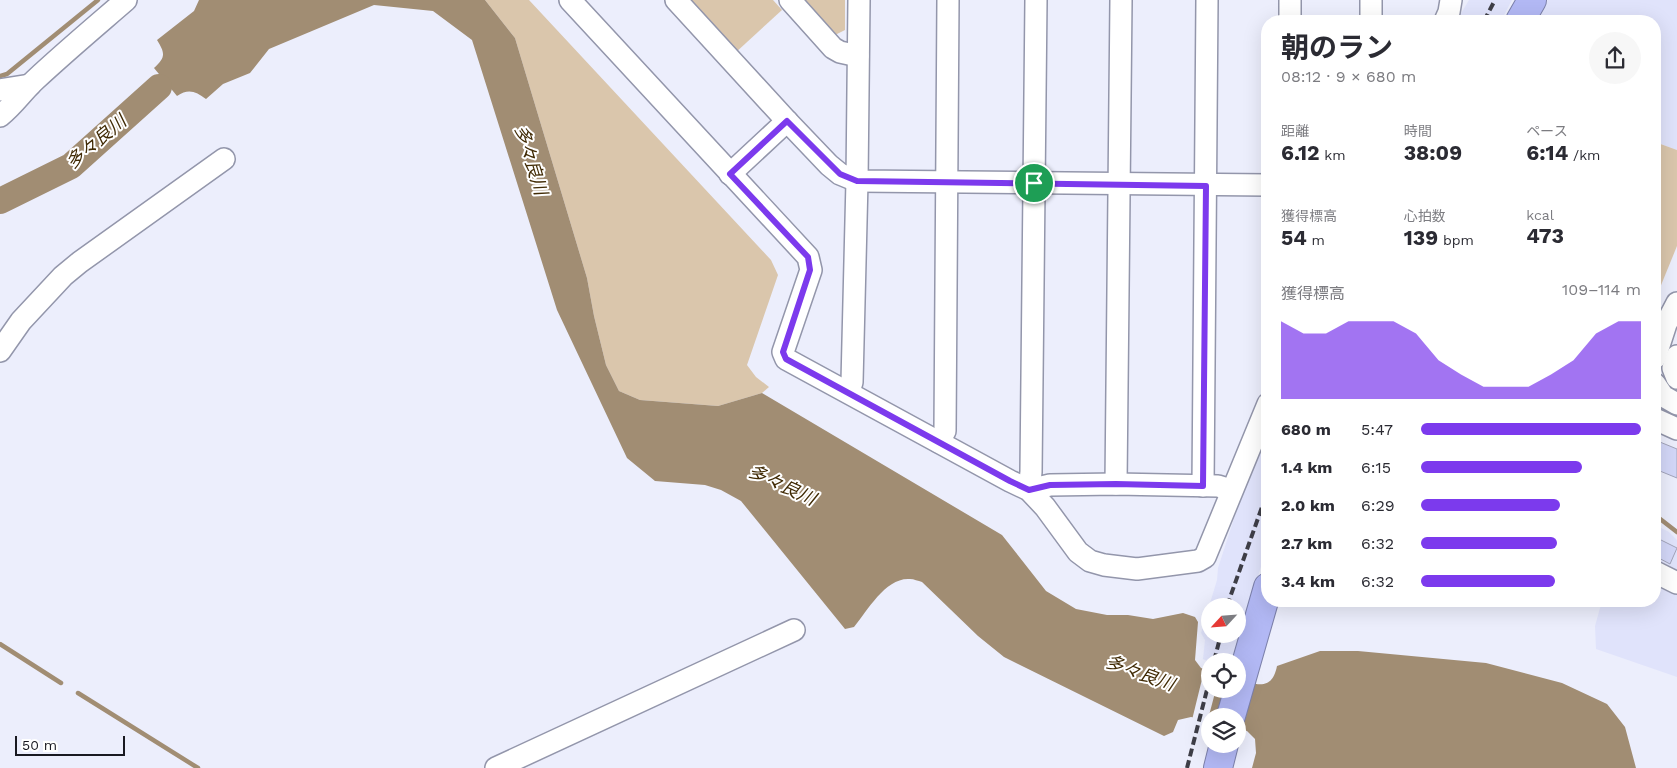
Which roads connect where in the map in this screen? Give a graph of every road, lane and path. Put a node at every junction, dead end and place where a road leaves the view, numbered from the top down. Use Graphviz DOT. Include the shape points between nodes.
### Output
graph roads {
  1 [pos="126,0"];
  2 [pos="570,0"];
  3 [pos="676,0"];
  4 [pos="790,0"];
  5 [pos="859,0"];
  6 [pos="948,0"];
  7 [pos="1036,0"];
  8 [pos="1121,0"];
  9 [pos="1207,0"];
  10 [pos="1290,0"];
  11 [pos="1371,0"];
  12 [pos="1452,0"];
  13 [pos="1532,0"];
  14 [pos="1290,15"];
  15 [pos="1371,15"];
  16 [pos="1448,15"];
  17 [pos="1523,15"];
  18 [pos="858,56"];
  19 [pos="30,85"];
  20 [pos="0,90"];
  21 [pos="0,116"];
  22 [pos="787,121"];
  23 [pos="224,159"];
  24 [pos="730,174"];
  25 [pos="857,181"];
  26 [pos="947,181"];
  27 [pos="1034,183"];
  28 [pos="1120,185"];
  29 [pos="1206,186"];
  30 [pos="1261,186"];
  31 [pos="1670,315"];
  32 [pos="8,324"];
  33 [pos="1661,341"];
  34 [pos="0,351"];
  35 [pos="1677,356"];
  36 [pos="1677,378"];
  37 [pos="849,392"];
  38 [pos="1661,392"];
  39 [pos="1677,404"];
  40 [pos="1261,420"];
  41 [pos="1661,422"];
  42 [pos="1677,429"];
  43 [pos="939,442"];
  44 [pos="1116,484"];
  45 [pos="1203,486"];
  46 [pos="1029,490"];
  47 [pos="1231,490"];
  48 [pos="1661,575"];
  49 [pos="1677,583"];
  50 [pos="1262,607"];
  51 [pos="794,630"];
  52 [pos="1233,708"];
  53 [pos="1222,753"];
  54 [pos="496,768"];
  55 [pos="1218,768"];
  1 -- 19 [label="street"];
  2 -- 24 [label="street"];
  3 -- 22 [label="street"];
  4 -- 18 [label="street" via="832,48"];
  5 -- 18 [label="street"];
  6 -- 26 [label="street"];
  7 -- 27 [label="street"];
  8 -- 28 [label="street"];
  9 -- 29 [label="street"];
  10 -- 14 [label="street"];
  11 -- 15 [label="street"];
  12 -- 16 [label="street"];
  13 -- 17 [label="highway"];
  18 -- 25 [label="street"];
  19 -- 20 [label="street"];
  19 -- 21 [label="street"];
  22 -- 24 [label="street"];
  22 -- 25 [label="street" via="840,174"];
  23 -- 32 [label="street" via="80,262"];
  24 -- 37 [label="street" via="808,257 810,270 783,352 786,359"];
  25 -- 26 [label="street"];
  25 -- 37 [label="street" via="852,382"];
  26 -- 27 [label="street"];
  26 -- 43 [label="street" via="945,431"];
  27 -- 28 [label="street"];
  27 -- 46 [label="street"];
  28 -- 29 [label="street"];
  28 -- 44 [label="street"];
  29 -- 30 [label="street"];
  29 -- 45 [label="street"];
  31 -- 33 [label="street"];
  32 -- 34 [label="street"];
  35 -- 36 [label="street" via="1672,368"];
  37 -- 43 [label="street"];
  38 -- 39 [label="street"];
  40 -- 47 [label="street"];
  41 -- 42 [label="street"];
  43 -- 46 [label="street"];
  44 -- 45 [label="street"];
  44 -- 46 [label="street" via="1050,485"];
  45 -- 47 [label="street"];
  46 -- 47 [label="street" via="1078,552 1090,561 1137,569 1198,561 1205,557"];
  48 -- 49 [label="street"];
  50 -- 52 [label="highway"];
  51 -- 54 [label="street"];
  53 -- 55 [label="highway"];
}
